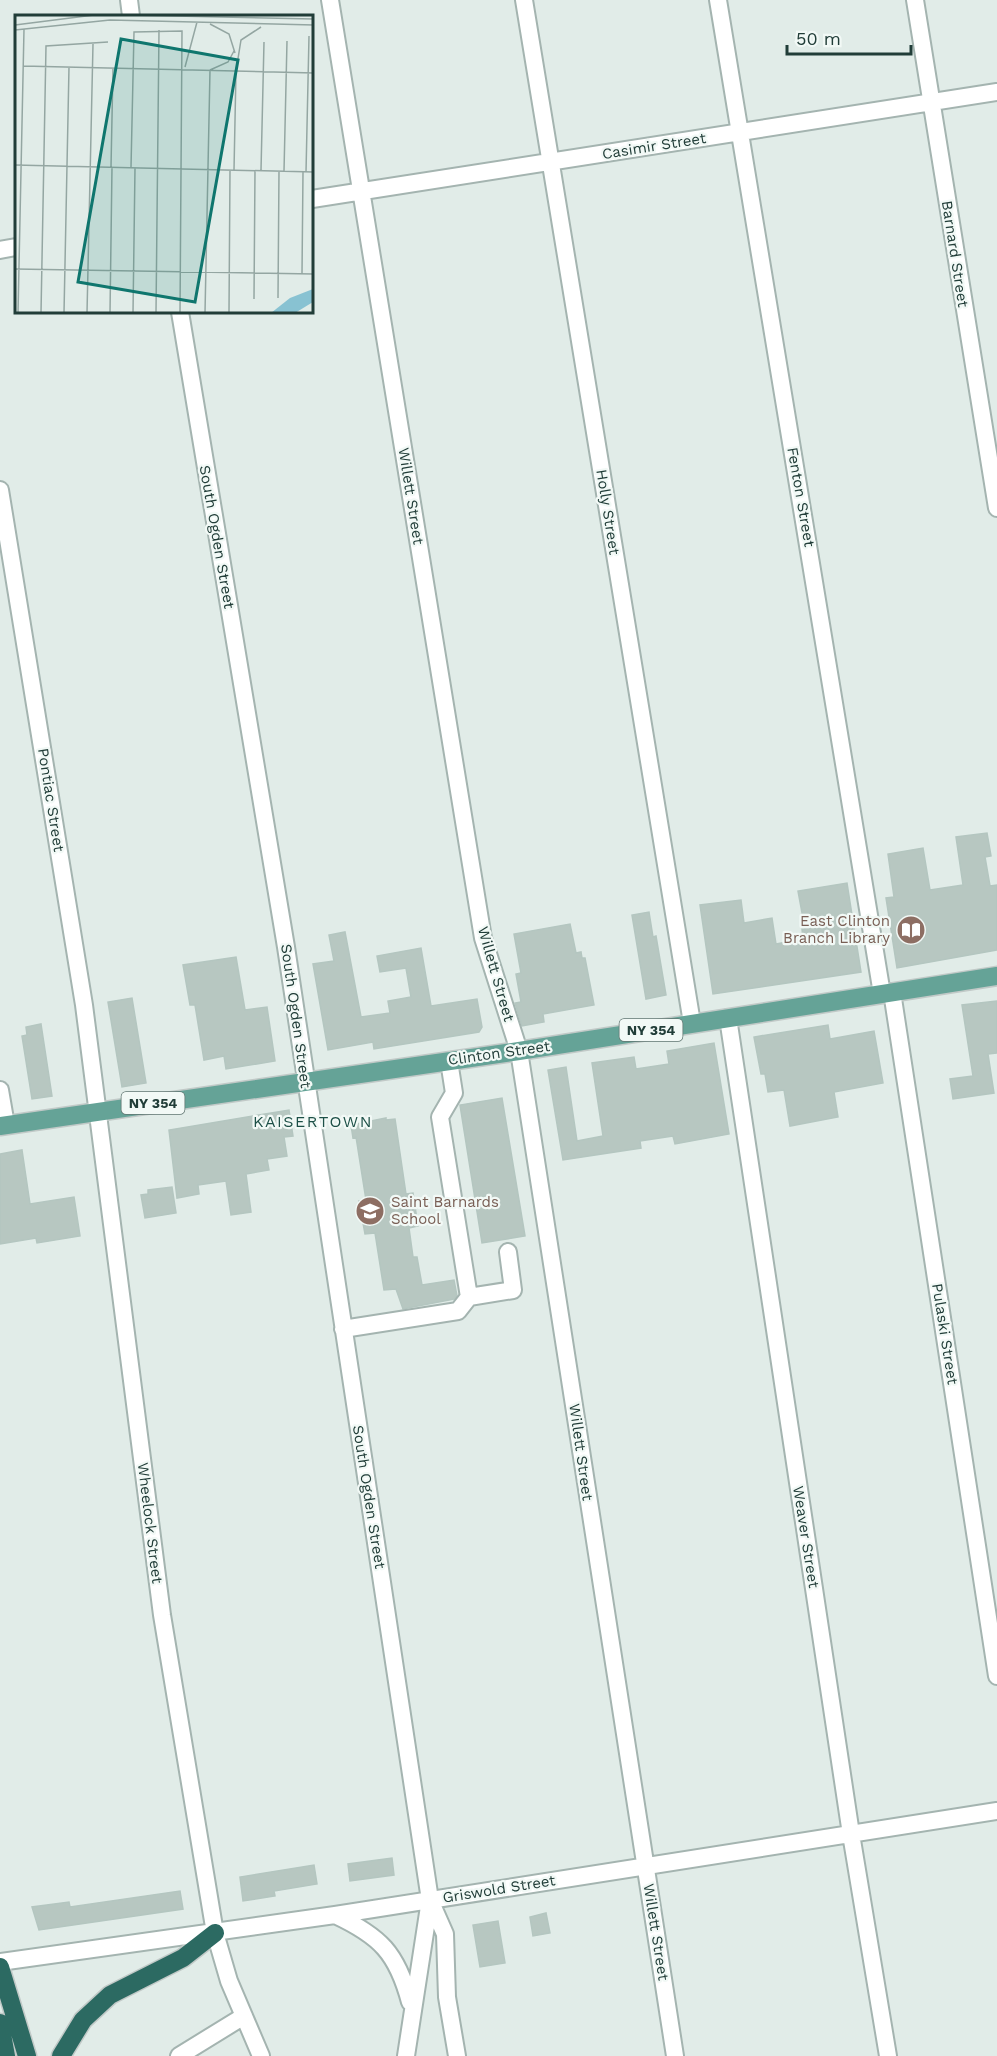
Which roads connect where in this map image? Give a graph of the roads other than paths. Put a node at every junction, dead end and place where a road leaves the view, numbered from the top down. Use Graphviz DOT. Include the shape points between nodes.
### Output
graph roads {
  1 [pos="129,0"];
  2 [pos="330,0"];
  3 [pos="524,0"];
  4 [pos="717,0"];
  5 [pos="915,0"];
  6 [pos="131,15"];
  7 [pos="997,92"];
  8 [pos="930,103"];
  9 [pos="740,132"];
  10 [pos="550,162"];
  11 [pos="362,192"];
  12 [pos="314,200"];
  13 [pos="15,247"];
  14 [pos="0,250"];
  15 [pos="180,314"];
  16 [pos="0,490"];
  17 [pos="997,508"];
  18 [pos="997,976"];
  19 [pos="887,993"];
  20 [pos="728,1018"];
  21 [pos="692,1023"];
  22 [pos="519,1051"];
  23 [pos="449,1061"];
  24 [pos="305,1081"];
  25 [pos="0,1090"];
  26 [pos="97,1111"];
  27 [pos="3,1125"];
  28 [pos="508,1252"];
  29 [pos="469,1297"];
  30 [pos="343,1329"];
  31 [pos="997,1676"];
  32 [pos="997,1811"];
  33 [pos="851,1834"];
  34 [pos="646,1866"];
  35 [pos="430,1900"];
  36 [pos="335,1915"];
  37 [pos="215,1933"];
  38 [pos="0,1962"];
  39 [pos="0,1967"];
  40 [pos="411,2009"];
  41 [pos="244,2016"];
  42 [pos="0,2023"];
  43 [pos="6,2056"];
  44 [pos="27,2056"];
  45 [pos="61,2056"];
  46 [pos="179,2056"];
  47 [pos="261,2056"];
  48 [pos="406,2056"];
  49 [pos="457,2056"];
  50 [pos="675,2056"];
  51 [pos="888,2056"];
  1 -- 6 [label="street"];
  2 -- 11 [label="street, Willett Street"];
  3 -- 10 [label="street, Holly Street"];
  4 -- 9 [label="street, Fenton Street"];
  5 -- 8 [label="street, Barnard Street"];
  7 -- 8 [label="street, Casimir Street"];
  8 -- 9 [label="street, Casimir Street"];
  8 -- 17 [label="street, Barnard Street"];
  9 -- 10 [label="street, Casimir Street"];
  9 -- 19 [label="street, Fenton Street"];
  10 -- 11 [label="street, Casimir Street"];
  10 -- 21 [label="street, Holly Street"];
  11 -- 12 [label="street, Casimir Street"];
  11 -- 22 [label="street, Willett Street" via="483,938"];
  13 -- 14 [label="street"];
  15 -- 24 [label="street, South Ogden Street"];
  16 -- 26 [label="street, Pontiac Street" via="84,1005"];
  18 -- 19 [label="main road, Clinton Street / NY 354"];
  19 -- 20 [label="main road, Clinton Street / NY 354"];
  19 -- 31 [label="street, Pulaski Street"];
  20 -- 21 [label="main road, Clinton Street / NY 354"];
  20 -- 33 [label="street, Weaver Street"];
  21 -- 22 [label="main road, Clinton Street / NY 354"];
  22 -- 23 [label="main road, Clinton Street / NY 354"];
  22 -- 34 [label="street, Willett Street"];
  23 -- 24 [label="main road, Clinton Street / NY 354"];
  23 -- 29 [label="street" via="454,1093 440,1117"];
  24 -- 26 [label="main road, Clinton Street / NY 354"];
  24 -- 30 [label="street, South Ogden Street"];
  25 -- 27 [label="street"];
  26 -- 27 [label="main road, Clinton Street / NY 354"];
  26 -- 37 [label="street, Wheelock Street" via="162,1615"];
  28 -- 29 [label="street" via="513,1290"];
  29 -- 30 [label="street" via="458,1311"];
  30 -- 35 [label="street, South Ogden Street"];
  32 -- 33 [label="street, Griswold Street"];
  33 -- 34 [label="street, Griswold Street"];
  33 -- 51 [label="street, Weaver Street"];
  34 -- 35 [label="street, Griswold Street"];
  34 -- 50 [label="street, Willett Street"];
  35 -- 36 [label="street, Griswold Street"];
  35 -- 40 [label="street, South Ogden Street"];
  35 -- 49 [label="street, South Ogden Street" via="445,1934 447,1997"];
  36 -- 37 [label="street, Griswold Street"];
  36 -- 40 [label="street" via="364,1929 384,1945 404,1982"];
  37 -- 38 [label="street, Griswold Street"];
  37 -- 41 [label="street, Wheelock Street"];
  37 -- 45 [label="highway" via="183,1959 110,1995 83,2020"];
  39 -- 44 [label="highway"];
  40 -- 48 [label="street, South Ogden Street"];
  41 -- 46 [label="street"];
  41 -- 47 [label="street, Wheelock Street"];
  42 -- 43 [label="highway"];
}
